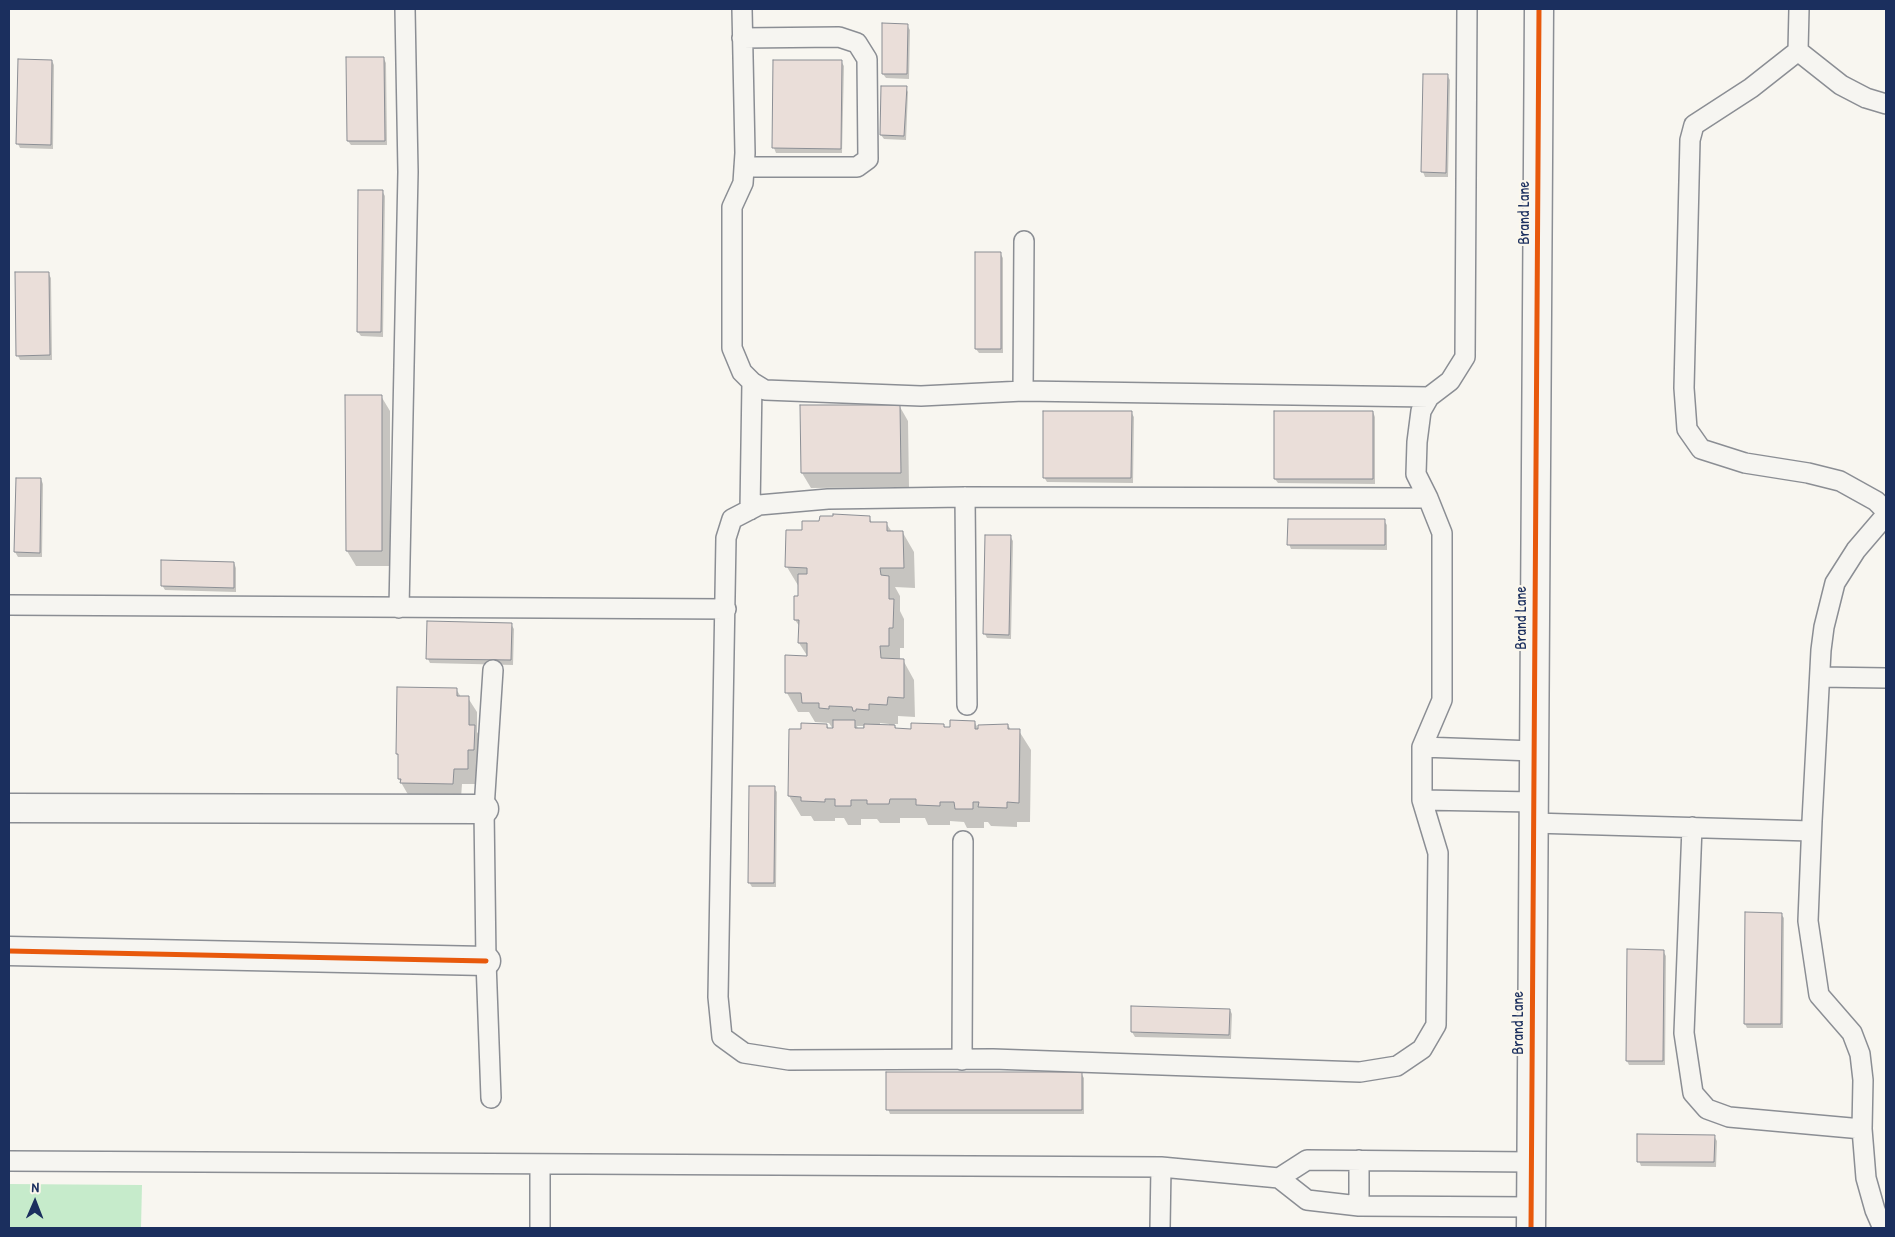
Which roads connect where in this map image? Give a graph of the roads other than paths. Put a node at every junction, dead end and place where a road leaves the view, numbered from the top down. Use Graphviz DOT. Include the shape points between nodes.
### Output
graph roads {
  1 [pos="405,9"];
  2 [pos="742,9"];
  3 [pos="1467,9"];
  4 [pos="1539,9"];
  5 [pos="1799,9"];
  6 [pos="742,38"];
  7 [pos="1798,51"];
  8 [pos="1886,104"];
  9 [pos="744,167"];
  10 [pos="1024,241"];
  11 [pos="752,382"];
  12 [pos="1023,391"];
  13 [pos="1429,397"];
  14 [pos="965,497"];
  15 [pos="1428,498"];
  16 [pos="750,510"];
  17 [pos="1886,513"];
  18 [pos="9,605"];
  19 [pos="399,608"];
  20 [pos="726,609"];
  21 [pos="493,670"];
  22 [pos="1820,678"];
  23 [pos="1886,678"];
  24 [pos="966,706"];
  25 [pos="1422,747"];
  26 [pos="1534,752"];
  27 [pos="1422,800"];
  28 [pos="9,808"];
  29 [pos="484,809"];
  30 [pos="1533,812"];
  31 [pos="1692,827"];
  32 [pos="1811,831"];
  33 [pos="963,841"];
  34 [pos="9,951"];
  35 [pos="486,961"];
  36 [pos="962,1060"];
  37 [pos="491,1098"];
  38 [pos="1862,1129"];
  39 [pos="1359,1160"];
  40 [pos="9,1161"];
  41 [pos="1531,1162"];
  42 [pos="540,1165"];
  43 [pos="1161,1167"];
  44 [pos="1278,1178"];
  45 [pos="1359,1206"];
  46 [pos="1531,1218"];
  47 [pos="1886,1227"];
  48 [pos="540,1228"];
  49 [pos="1160,1228"];
  1 -- 19 [label="lane" via="408,172"];
  2 -- 6 [label="lane"];
  3 -- 13 [label="lane" via="1465,357 1450,381"];
  4 -- 26 [label="street, Brand Lane"];
  5 -- 7 [label="lane"];
  6 -- 9 [label="lane"];
  6 -- 9 [label="lane" via="839,37 858,43 867,59 868,159 857,167"];
  7 -- 8 [label="lane" via="1841,85"];
  7 -- 17 [label="lane" via="1751,88 1694,125 1690,140 1684,388 1687,430 1701,448 1745,463 1840,481 1876,501"];
  9 -- 11 [label="lane" via="743,183 732,207 732,348 742,372"];
  10 -- 12 [label="lane"];
  11 -- 12 [label="lane" via="765,390 921,396"];
  11 -- 16 [label="lane"];
  12 -- 13 [label="lane"];
  13 -- 15 [label="lane" via="1421,411 1416,442 1416,474"];
  14 -- 15 [label="lane"];
  14 -- 16 [label="lane" via="828,499 759,505"];
  14 -- 24 [label="lane"];
  15 -- 25 [label="lane" via="1442,533 1442,700"];
  16 -- 20 [label="lane" via="732,520 726,538"];
  17 -- 22 [label="lane" via="1835,583 1824,627"];
  18 -- 19 [label="lane"];
  19 -- 20 [label="lane"];
  20 -- 36 [label="lane" via="718,997 722,1037 744,1053 789,1060"];
  21 -- 29 [label="lane"];
  22 -- 23 [label="lane"];
  22 -- 32 [label="lane"];
  25 -- 26 [label="lane"];
  25 -- 27 [label="lane"];
  26 -- 30 [label="street, Brand Lane"];
  27 -- 30 [label="lane"];
  27 -- 36 [label="lane" via="1438,853 1436,1025 1422,1048 1397,1066 1360,1072"];
  28 -- 29 [label="street"];
  29 -- 35 [label="lane"];
  30 -- 31 [label="lane"];
  30 -- 41 [label="street, Brand Lane"];
  31 -- 32 [label="lane"];
  31 -- 38 [label="lane" via="1684,1033 1694,1093 1707,1110 1729,1117"];
  32 -- 38 [label="lane" via="1808,922 1818,995 1852,1032 1860,1054"];
  33 -- 36 [label="lane"];
  34 -- 35 [label="street"];
  35 -- 37 [label="lane"];
  38 -- 47 [label="lane" via="1866,1178 1875,1210 1882,1226"];
  39 -- 41 [label="lane"];
  39 -- 44 [label="lane" via="1307,1160"];
  39 -- 45 [label="lane"];
  40 -- 42 [label="lane"];
  41 -- 46 [label="street, Brand Lane"];
  42 -- 43 [label="lane"];
  42 -- 48 [label="lane"];
  43 -- 44 [label="lane"];
  43 -- 49 [label="lane"];
  44 -- 45 [label="lane" via="1307,1200"];
  45 -- 46 [label="lane"];
}
